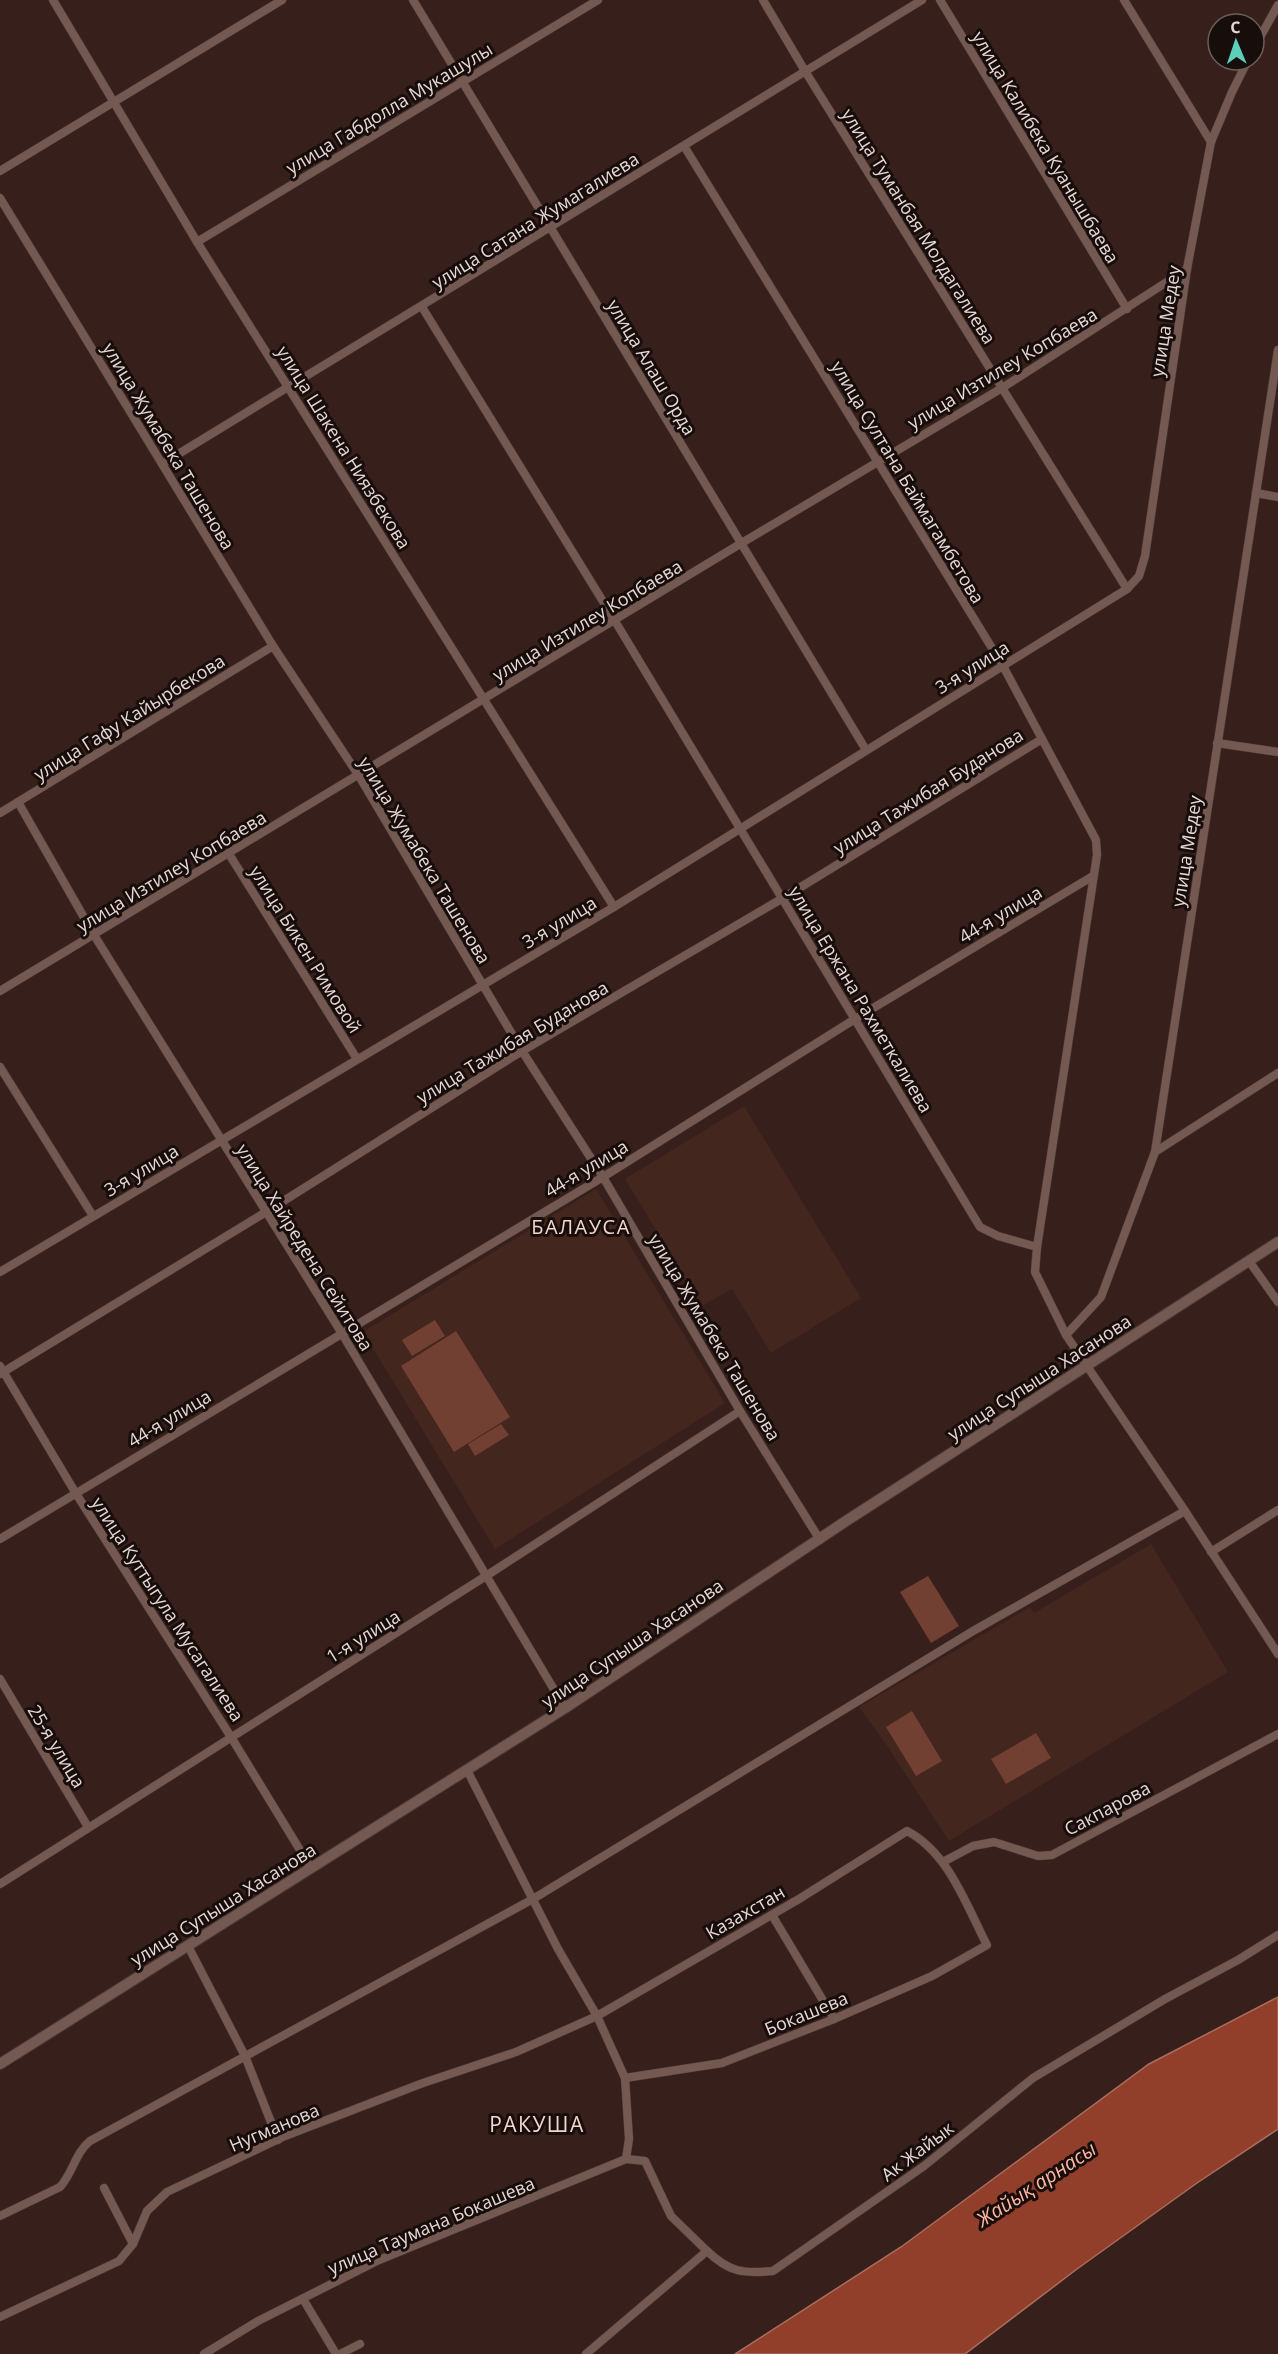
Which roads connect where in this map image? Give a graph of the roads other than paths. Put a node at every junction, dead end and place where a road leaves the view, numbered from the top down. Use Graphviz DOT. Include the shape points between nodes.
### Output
graph roads {
  1 [pos="53,0"];
  2 [pos="282,0"];
  3 [pos="413,0"];
  4 [pos="598,0"];
  5 [pos="763,0"];
  6 [pos="922,0"];
  7 [pos="940,0"];
  8 [pos="1124,0"];
  9 [pos="1278,5"];
  10 [pos="1266,26"];
  11 [pos="805,71"];
  12 [pos="1242,72"];
  13 [pos="462,82"];
  14 [pos="114,103"];
  15 [pos="1211,142"];
  16 [pos="684,146"];
  17 [pos="0,171"];
  18 [pos="0,198"];
  19 [pos="551,227"];
  20 [pos="197,242"];
  21 [pos="1187,269"];
  22 [pos="422,307"];
  23 [pos="1127,309"];
  24 [pos="1278,350"];
  25 [pos="289,388"];
  26 [pos="1002,388"];
  27 [pos="879,460"];
  28 [pos="162,464"];
  29 [pos="1256,493"];
  30 [pos="1278,497"];
  31 [pos="740,544"];
  32 [pos="1127,589"];
  33 [pos="615,621"];
  34 [pos="273,646"];
  35 [pos="1003,666"];
  36 [pos="484,700"];
  37 [pos="1042,739"];
  38 [pos="1217,743"];
  39 [pos="866,750"];
  40 [pos="1278,752"];
  41 [pos="359,776"];
  42 [pos="18,802"];
  43 [pos="0,813"];
  44 [pos="742,829"];
  45 [pos="229,854"];
  46 [pos="1093,876"];
  47 [pos="783,898"];
  48 [pos="614,907"];
  49 [pos="94,935"];
  50 [pos="483,985"];
  51 [pos="0,992"];
  52 [pos="855,1018"];
  53 [pos="522,1051"];
  54 [pos="357,1059"];
  55 [pos="0,1067"];
  56 [pos="1278,1073"];
  57 [pos="222,1140"];
  58 [pos="1155,1152"];
  59 [pos="603,1177"];
  60 [pos="266,1212"];
  61 [pos="93,1216"];
  62 [pos="1278,1242"];
  63 [pos="1037,1247"];
  64 [pos="1249,1261"];
  65 [pos="0,1272"];
  66 [pos="1278,1302"];
  67 [pos="341,1332"];
  68 [pos="1066,1335"];
  69 [pos="1087,1366"];
  70 [pos="1,1371"];
  71 [pos="740,1411"];
  72 [pos="75,1492"];
  73 [pos="1278,1510"];
  74 [pos="1185,1511"];
  75 [pos="0,1539"];
  76 [pos="820,1540"];
  77 [pos="1211,1552"];
  78 [pos="486,1576"];
  79 [pos="1278,1654"];
  80 [pos="0,1679"];
  81 [pos="565,1708"];
  82 [pos="1278,1734"];
  83 [pos="231,1737"];
  84 [pos="467,1770"];
  85 [pos="88,1827"];
  86 [pos="943,1862"];
  87 [pos="310,1868"];
  88 [pos="0,1884"];
  89 [pos="533,1899"];
  90 [pos="772,1915"];
  91 [pos="1278,1935"];
  92 [pos="188,1946"];
  93 [pos="597,2016"];
  94 [pos="834,2019"];
  95 [pos="245,2056"];
  96 [pos="0,2064"];
  97 [pos="626,2078"];
  98 [pos="278,2140"];
  99 [pos="626,2159"];
  100 [pos="104,2188"];
  101 [pos="0,2216"];
  102 [pos="133,2244"];
  103 [pos="707,2250"];
  104 [pos="303,2298"];
  105 [pos="0,2318"];
  106 [pos="360,2344"];
  107 [pos="204,2354"];
  108 [pos="338,2354"];
  109 [pos="586,2354"];
  1 -- 14 [label="street, улица Шакена Ниязбекова"];
  2 -- 14 [label="street"];
  3 -- 13 [label="street, улица Алаш Орда"];
  4 -- 13 [label="street, улица Габдолла Мукашулы"];
  5 -- 11 [label="street, улица Туманбая Молдагалиева"];
  6 -- 11 [label="street, улица Сатана Жумагалиева"];
  7 -- 23 [label="street, улица Калибека Куанышбаева"];
  8 -- 15 [label="street"];
  9 -- 10 [label="street"];
  11 -- 16 [label="street, улица Сатана Жумагалиева"];
  11 -- 26 [label="street, улица Туманбая Молдагалиева"];
  12 -- 15 [label="street, улица Медеу"];
  13 -- 19 [label="street, улица Алаш Орда"];
  13 -- 20 [label="street, улица Габдолла Мукашулы"];
  14 -- 17 [label="street"];
  14 -- 20 [label="street, улица Шакена Ниязбекова"];
  15 -- 21 [label="street, улица Медеу"];
  16 -- 19 [label="street, улица Сатана Жумагалиева"];
  16 -- 27 [label="street, улица Султана Баймагамбетова"];
  18 -- 28 [label="street, улица Жумабека Ташенова"];
  19 -- 22 [label="street, улица Сатана Жумагалиева"];
  19 -- 31 [label="street, улица Алаш Орда"];
  20 -- 25 [label="street, улица Шакена Ниязбекова"];
  21 -- 23 [label="street, улица Изтилеу Копбаева"];
  21 -- 32 [label="street, улица Медеу" via="1145,556 1139,576"];
  22 -- 25 [label="street, улица Сатана Жумагалиева"];
  22 -- 33 [label="street, улица Ержана Рахметкалиева"];
  23 -- 26 [label="street, улица Изтилеу Копбаева"];
  24 -- 29 [label="street, улица Медеу"];
  25 -- 28 [label="street, улица Сатана Жумагалиева"];
  25 -- 36 [label="street, улица Шакена Ниязбекова"];
  26 -- 27 [label="street, улица Изтилеу Копбаева"];
  26 -- 32 [label="street, улица Туманбая Молдагалиева"];
  27 -- 31 [label="street, улица Изтилеу Копбаева"];
  27 -- 35 [label="street, улица Султана Баймагамбетова"];
  28 -- 34 [label="street, улица Жумабека Ташенова"];
  29 -- 30 [label="street"];
  29 -- 38 [label="street, улица Медеу"];
  31 -- 33 [label="street, улица Изтилеу Копбаева"];
  31 -- 39 [label="street, улица Алаш Орда"];
  32 -- 35 [label="street, 3-я улица"];
  33 -- 36 [label="street, улица Изтилеу Копбаева"];
  33 -- 44 [label="street, улица Ержана Рахметкалиева"];
  34 -- 41 [label="street, улица Жумабека Ташенова"];
  34 -- 42 [label="street, улица Гафу Кайырбекова"];
  35 -- 37 [label="street, улица Султана Баймагамбетова"];
  35 -- 39 [label="street, 3-я улица"];
  36 -- 41 [label="street, улица Изтилеу Копбаева"];
  36 -- 48 [label="street, улица Шакена Ниязбекова"];
  37 -- 46 [label="street, улица Султана Баймагамбетова" via="1096,840"];
  37 -- 47 [label="street, улица Тажибая Буданова"];
  38 -- 40 [label="street"];
  38 -- 58 [label="street, улица Медеу"];
  39 -- 44 [label="street, 3-я улица"];
  41 -- 45 [label="street, улица Изтилеу Копбаева"];
  41 -- 50 [label="street, улица Жумабека Ташенова"];
  42 -- 43 [label="street, улица Гафу Кайырбекова"];
  42 -- 49 [label="street, улица Хайредена Сейитова"];
  44 -- 47 [label="street, улица Ержана Рахметкалиева"];
  44 -- 48 [label="street, 3-я улица"];
  45 -- 49 [label="street, улица Изтилеу Копбаева"];
  45 -- 54 [label="street, улица Бикен Римовой"];
  46 -- 52 [label="street, 44-я улица"];
  46 -- 63 [label="street"];
  47 -- 52 [label="street, улица Ержана Рахметкалиева"];
  47 -- 53 [label="street, улица Тажибая Буданова"];
  48 -- 50 [label="street, 3-я улица"];
  49 -- 51 [label="street, улица Изтилеу Копбаева"];
  49 -- 57 [label="street, улица Хайредена Сейитова"];
  50 -- 53 [label="street, улица Жумабека Ташенова"];
  50 -- 54 [label="street, 3-я улица"];
  52 -- 59 [label="street, 44-я улица"];
  52 -- 63 [label="street, улица Ержана Рахметкалиева" via="980,1227"];
  53 -- 59 [label="street, улица Жумабека Ташенова"];
  53 -- 60 [label="street, улица Тажибая Буданова"];
  54 -- 57 [label="street, 3-я улица"];
  55 -- 61 [label="street"];
  56 -- 58 [label="street"];
  57 -- 60 [label="street, улица Хайредена Сейитова"];
  57 -- 61 [label="street, 3-я улица"];
  58 -- 68 [label="street, улица Медеу" via="1101,1297"];
  59 -- 67 [label="street, 44-я улица"];
  59 -- 71 [label="street, улица Жумабека Ташенова"];
  60 -- 67 [label="street, улица Хайредена Сейитова"];
  60 -- 70 [label="street, улица Тажибая Буданова"];
  61 -- 65 [label="street, 3-я улица"];
  62 -- 64 [label="street, улица Супыша Хасанова"];
  63 -- 68 [label="street" via="1035,1272"];
  64 -- 66 [label="street"];
  64 -- 69 [label="street, улица Супыша Хасанова"];
  67 -- 72 [label="street, 44-я улица"];
  67 -- 78 [label="street, улица Хайредена Сейитова"];
  68 -- 69 [label="street"];
  69 -- 74 [label="street"];
  69 -- 76 [label="street, улица Супыша Хасанова"];
  70 -- 72 [label="street, улица Куттыгула Мусагалиева"];
  71 -- 76 [label="street, улица Жумабека Ташенова"];
  71 -- 78 [label="street, 1-я улица"];
  72 -- 75 [label="street, 44-я улица"];
  72 -- 83 [label="street, улица Куттыгула Мусагалиева"];
  73 -- 77 [label="street"];
  74 -- 77 [label="street"];
  74 -- 89 [label="street" via="973,1631"];
  76 -- 81 [label="street, улица Супыша Хасанова"];
  77 -- 79 [label="street"];
  78 -- 81 [label="street, улица Хайредена Сейитова"];
  78 -- 83 [label="street, 1-я улица"];
  80 -- 85 [label="street, 25-я улица"];
  81 -- 84 [label="street, улица Супыша Хасанова"];
  82 -- 86 [label="street, Сакпарова" via="1052,1855 1038,1856 994,1842 973,1846"];
  83 -- 85 [label="street, 1-я улица"];
  83 -- 87 [label="street, улица Куттыгула Мусагалиева"];
  84 -- 87 [label="street, улица Супыша Хасанова"];
  84 -- 89 [label="street"];
  85 -- 88 [label="street, 1-я улица"];
  86 -- 90 [label="street, Казахстан" via="922,1839 907,1831"];
  86 -- 94 [label="street, Бокашева" via="987,1945 932,1976"];
  87 -- 92 [label="street, улица Супыша Хасанова"];
  89 -- 93 [label="street"];
  89 -- 95 [label="street"];
  90 -- 93 [label="street, Казахстан"];
  90 -- 94 [label="street"];
  91 -- 103 [label="street, Ак Жайык" via="1033,2078 924,2166 773,2271 748,2274 722,2265"];
  92 -- 95 [label="street"];
  92 -- 96 [label="street, улица Супыша Хасанова"];
  93 -- 97 [label="street"];
  93 -- 98 [label="street, Нугманова" via="516,2052 423,2083"];
  94 -- 97 [label="street, Бокашева" via="722,2062"];
  95 -- 98 [label="street"];
  95 -- 101 [label="street" via="90,2141 60,2187"];
  97 -- 99 [label="street"];
  98 -- 102 [label="street, Нугманова" via="167,2192 147,2211"];
  99 -- 103 [label="street, Ак Жайык" via="645,2161 671,2216"];
  99 -- 104 [label="street, улица Таумана Бокашева" via="379,2260"];
  100 -- 102 [label="street"];
  102 -- 105 [label="street, Нугманова" via="119,2261"];
  103 -- 109 [label="street"];
  104 -- 107 [label="street, улица Таумана Бокашева"];
  104 -- 108 [label="street"];
  106 -- 108 [label="street"];
}
